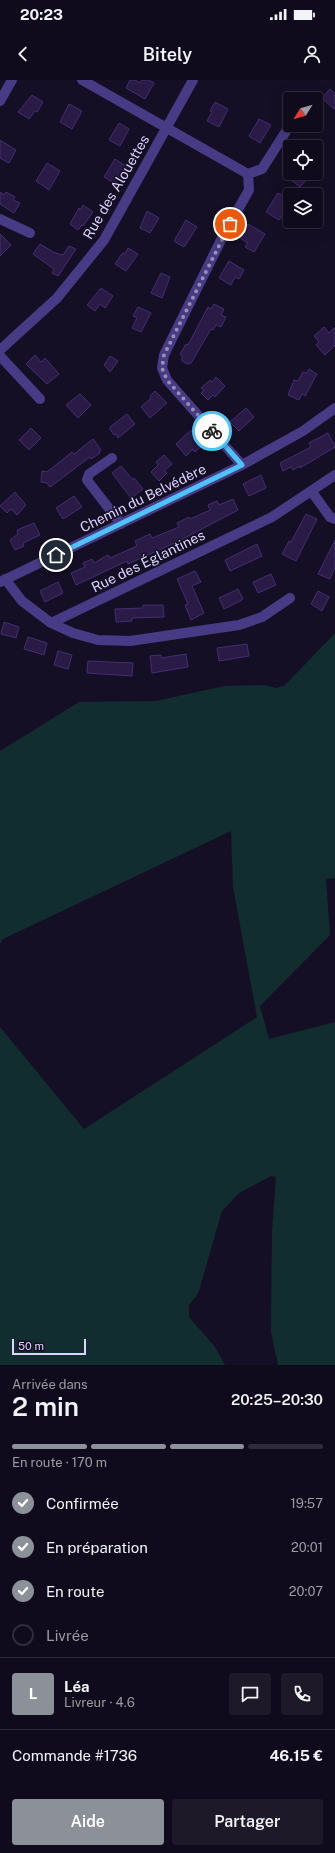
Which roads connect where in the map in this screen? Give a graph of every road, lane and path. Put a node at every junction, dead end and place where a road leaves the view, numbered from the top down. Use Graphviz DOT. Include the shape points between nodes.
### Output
graph roads {
  1 [pos="12,80"];
  2 [pos="82,80"];
  3 [pos="193,80"];
  4 [pos="0,101"];
  5 [pos="167,128"];
  6 [pos="286,132"];
  7 [pos="248,174"];
  8 [pos="0,219"];
  9 [pos="30,232"];
  10 [pos="0,350"];
  11 [pos="0,356"];
  12 [pos="40,399"];
  13 [pos="335,408"];
  14 [pos="112,458"];
  15 [pos="242,465"];
  16 [pos="335,475"];
  17 [pos="312,492"];
  18 [pos="335,519"];
  19 [pos="121,524"];
  20 [pos="2,580"];
  21 [pos="290,598"];
  22 [pos="51,623"];
  1 -- 4 [label="street"];
  2 -- 5 [label="street"];
  3 -- 5 [label="street, Rue des Alouettes"];
  5 -- 7 [label="street"];
  5 -- 10 [label="street, Rue des Alouettes" via="104,240 58,298"];
  6 -- 7 [label="street" via="262,169"];
  7 -- 15 [label="street" via="249,190 223,236 164,355 162,368 167,380"];
  8 -- 9 [label="street"];
  11 -- 12 [label="street"];
  13 -- 15 [label="street, Chemin du Belvédère" via="303,431"];
  14 -- 19 [label="street" via="89,474 87,480"];
  15 -- 19 [label="street, Chemin du Belvédère"];
  16 -- 17 [label="street, Rue des Églantines"];
  17 -- 18 [label="street"];
  17 -- 22 [label="street, Rue des Églantines" via="272,517"];
  19 -- 20 [label="street, Chemin du Belvédère"];
  20 -- 22 [label="street" via="22,602"];
  21 -- 22 [label="street" via="262,617 239,625 130,641 98,640"];
}
